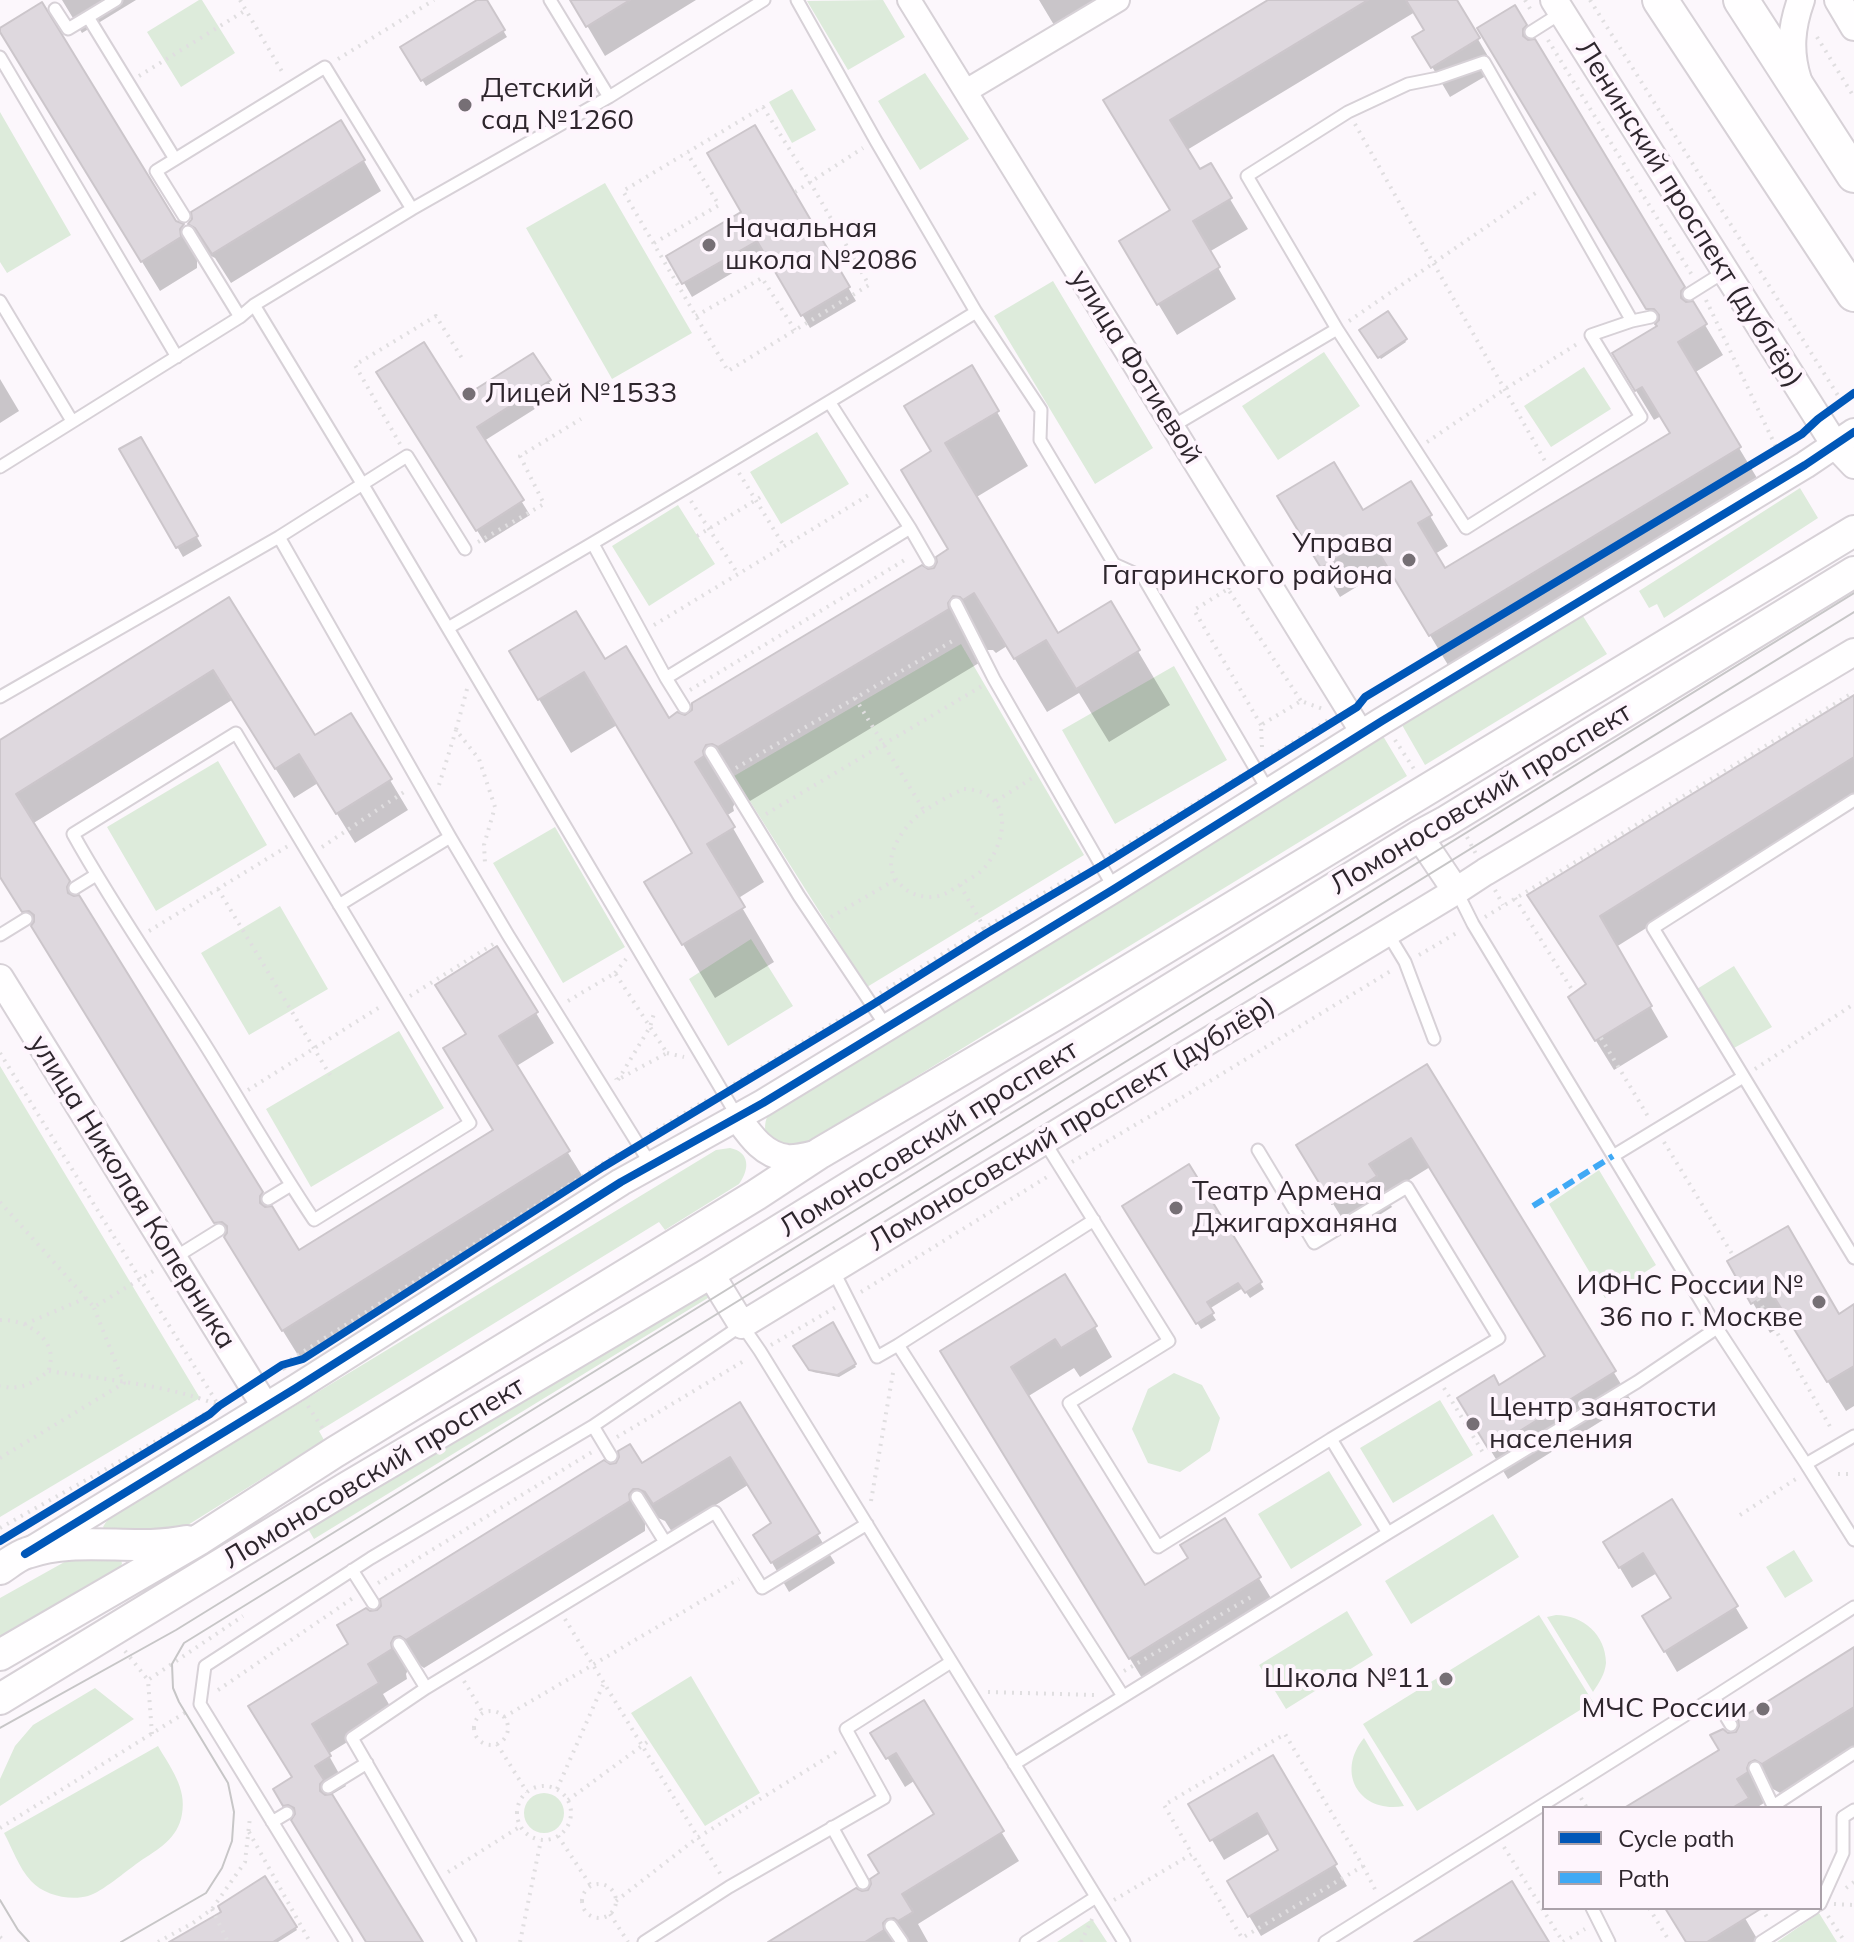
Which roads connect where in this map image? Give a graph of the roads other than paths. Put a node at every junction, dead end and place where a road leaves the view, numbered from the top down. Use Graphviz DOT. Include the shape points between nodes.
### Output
graph roads {
  1 [pos="116,0"];
  2 [pos="550,0"];
  3 [pos="764,0"];
  4 [pos="797,0"];
  5 [pos="909,0"];
  6 [pos="1118,0"];
  7 [pos="1660,0"];
  8 [pos="1741,0"];
  9 [pos="1838,0"];
  10 [pos="1800,3"];
  11 [pos="55,9"];
  12 [pos="88,17"];
  13 [pos="1547,18"];
  14 [pos="1854,27"];
  15 [pos="0,57"];
  16 [pos="966,91"];
  17 [pos="1802,95"];
  18 [pos="609,97"];
  19 [pos="175,159"];
  20 [pos="1854,175"];
  21 [pos="412,209"];
  22 [pos="184,216"];
  23 [pos="188,232"];
  24 [pos="1724,272"];
  25 [pos="1694,290"];
  26 [pos="1854,294"];
  27 [pos="0,301"];
  28 [pos="254,305"];
  29 [pos="976,312"];
  30 [pos="240,317"];
  31 [pos="1651,317"];
  32 [pos="1632,321"];
  33 [pos="1337,329"];
  34 [pos="177,357"];
  35 [pos="830,403"];
  36 [pos="72,421"];
  37 [pos="1173,426"];
  38 [pos="1848,440"];
  39 [pos="1854,465"];
  40 [pos="0,467"];
  41 [pos="363,485"];
  42 [pos="910,528"];
  43 [pos="1854,531"];
  44 [pos="279,537"];
  45 [pos="593,544"];
  46 [pos="465,549"];
  47 [pos="929,561"];
  48 [pos="1854,572"];
  49 [pos="956,604"];
  50 [pos="448,628"];
  51 [pos="1854,652"];
  52 [pos="666,678"];
  53 [pos="0,697"];
  54 [pos="681,702"];
  55 [pos="1350,720"];
  56 [pos="711,752"];
  57 [pos="1263,781"];
  58 [pos="1854,800"];
  59 [pos="1419,836"];
  60 [pos="450,837"];
  61 [pos="1103,870"];
  62 [pos="96,875"];
  63 [pos="1285,875"];
  64 [pos="75,888"];
  65 [pos="1456,891"];
  66 [pos="339,905"];
  67 [pos="1304,907"];
  68 [pos="26,919"];
  69 [pos="1387,932"];
  70 [pos="0,935"];
  71 [pos="0,978"];
  72 [pos="876,1011"];
  73 [pos="1434,1039"];
  74 [pos="1743,1077"];
  75 [pos="731,1099"];
  76 [pos="1044,1141"];
  77 [pos="1258,1150"];
  78 [pos="820,1153"];
  79 [pos="645,1156"];
  80 [pos="1613,1156"];
  81 [pos="777,1182"];
  82 [pos="291,1185"];
  83 [pos="268,1199"];
  84 [pos="801,1217"];
  85 [pos="1094,1220"];
  86 [pos="219,1230"];
  87 [pos="174,1258"];
  88 [pos="1854,1258"];
  89 [pos="833,1270"];
  90 [pos="710,1273"];
  91 [pos="742,1325"];
  92 [pos="1717,1328"];
  93 [pos="898,1345"];
  94 [pos="265,1406"];
  95 [pos="593,1426"];
  96 [pos="1854,1436"];
  97 [pos="1331,1439"];
  98 [pos="611,1456"];
  99 [pos="1805,1468"];
  100 [pos="637,1497"];
  101 [pos="867,1524"];
  102 [pos="1388,1533"];
  103 [pos="200,1539"];
  104 [pos="1854,1540"];
  105 [pos="665,1542"];
  106 [pos="12,1561"];
  107 [pos="352,1570"];
  108 [pos="373,1603"];
  109 [pos="1854,1607"];
  110 [pos="399,1644"];
  111 [pos="0,1655"];
  112 [pos="951,1662"];
  113 [pos="426,1688"];
  114 [pos="1123,1696"];
  115 [pos="1714,1697"];
  116 [pos="0,1699"];
  117 [pos="1731,1725"];
  118 [pos="1854,1753"];
  119 [pos="367,1763"];
  120 [pos="1014,1764"];
  121 [pos="1755,1768"];
  122 [pos="328,1787"];
  123 [pos="1548,1806"];
  124 [pos="1774,1806"];
  125 [pos="1775,1806"];
  126 [pos="1542,1810"];
  127 [pos="1854,1810"];
  128 [pos="287,1813"];
  129 [pos="272,1822"];
  130 [pos="832,1827"];
  131 [pos="863,1883"];
  132 [pos="1822,1900"];
  133 [pos="1099,1902"];
  134 [pos="1593,1910"];
  135 [pos="1811,1910"];
  136 [pos="891,1926"];
  137 [pos="346,1942"];
  138 [pos="470,1942"];
  139 [pos="644,1942"];
  140 [pos="902,1942"];
  141 [pos="1026,1942"];
  142 [pos="1124,1942"];
  143 [pos="1325,1942"];
  144 [pos="1609,1942"];
  145 [pos="1761,1942"];
  1 -- 12 [label="lane"];
  2 -- 18 [label="lane"];
  3 -- 18 [label="lane"];
  4 -- 29 [label="lane"];
  5 -- 16 [label="street, улица Фотиевой"];
  6 -- 16 [label="street"];
  7 -- 26 [label="main road"];
  8 -- 17 [label="main road"];
  9 -- 14 [label="street"];
  10 -- 17 [label="street" via="1791,44"];
  11 -- 12 [label="lane" via="68,29"];
  12 -- 19 [label="lane"];
  13 -- 24 [label="street, Ленинский проспект (дублёр)"];
  15 -- 34 [label="lane"];
  16 -- 37 [label="street, улица Фотиевой"];
  17 -- 20 [label="main road"];
  18 -- 21 [label="lane"];
  19 -- 21 [label="lane" via="325,67"];
  19 -- 22 [label="lane" via="156,171"];
  21 -- 28 [label="lane"];
  23 -- 30 [label="lane"];
  24 -- 25 [label="lane"];
  24 -- 38 [label="street, Ленинский проспект (дублёр)"];
  27 -- 36 [label="lane"];
  28 -- 30 [label="lane"];
  28 -- 41 [label="lane"];
  29 -- 35 [label="lane"];
  29 -- 57 [label="lane" via="1041,410 1040,440 1114,564 1143,577"];
  30 -- 34 [label="lane"];
  31 -- 32 [label="lane"];
  32 -- 33 [label="lane" via="1591,335 1641,417 1466,528"];
  32 -- 33 [label="lane" via="1489,59 1408,84 1348,112 1247,176"];
  33 -- 37 [label="lane"];
  34 -- 36 [label="lane"];
  35 -- 42 [label="lane"];
  35 -- 45 [label="lane"];
  36 -- 40 [label="lane"];
  37 -- 55 [label="street, улица Фотиевой"];
  38 -- 39 [label="street, Ленинский проспект (дублёр)"];
  38 -- 55 [label="street"];
  41 -- 44 [label="lane"];
  41 -- 46 [label="lane" via="407,456"];
  41 -- 50 [label="lane"];
  42 -- 47 [label="lane"];
  42 -- 52 [label="lane"];
  43 -- 63 [label="main road, Ломоносовский проспект"];
  44 -- 53 [label="lane"];
  44 -- 60 [label="lane"];
  45 -- 50 [label="lane"];
  45 -- 52 [label="lane"];
  48 -- 59 [label="main road, Ломоносовский проспект"];
  49 -- 61 [label="lane"];
  50 -- 75 [label="lane"];
  51 -- 65 [label="street, Ломоносовский проспект (дублёр)"];
  52 -- 54 [label="lane"];
  55 -- 57 [label="street"];
  56 -- 72 [label="lane"];
  57 -- 61 [label="street"];
  58 -- 74 [label="lane" via="1653,928"];
  59 -- 65 [label="street"];
  59 -- 67 [label="main road, Ломоносовский проспект"];
  60 -- 66 [label="lane"];
  60 -- 79 [label="lane"];
  61 -- 72 [label="street" via="1000,957"];
  62 -- 64 [label="lane"];
  62 -- 66 [label="lane" via="73,834 236,733"];
  62 -- 82 [label="lane"];
  63 -- 67 [label="main road" via="1306,882 1310,894"];
  63 -- 78 [label="main road, Ломоносовский проспект"];
  65 -- 69 [label="street, Ломоносовский проспект (дублёр)"];
  65 -- 80 [label="lane"];
  66 -- 82 [label="lane" via="470,1123 314,1220"];
  67 -- 84 [label="main road, Ломоносовский проспект"];
  68 -- 70 [label="lane"];
  69 -- 73 [label="lane" via="1405,962"];
  69 -- 76 [label="street, Ломоносовский проспект (дублёр)"];
  71 -- 87 [label="street, улица Николая Коперника"];
  72 -- 75 [label="street"];
  74 -- 80 [label="lane"];
  74 -- 88 [label="lane"];
  75 -- 78 [label="street" via="755,1142 774,1155"];
  75 -- 79 [label="street"];
  76 -- 85 [label="lane"];
  76 -- 89 [label="street, Ломоносовский проспект (дублёр)"];
  77 -- 97 [label="lane" via="1314,1243 1407,1187 1499,1338"];
  78 -- 81 [label="main road, Ломоносовский проспект"];
  79 -- 94 [label="street" via="621,1182"];
  80 -- 92 [label="lane"];
  81 -- 84 [label="main road" via="770,1195 773,1210 786,1219"];
  81 -- 103 [label="main road, Ломоносовский проспект"];
  82 -- 83 [label="lane"];
  84 -- 90 [label="main road, Ломоносовский проспект"];
  85 -- 93 [label="lane"];
  85 -- 97 [label="lane" via="1169,1341 1069,1403 1158,1547"];
  86 -- 87 [label="lane"];
  87 -- 94 [label="street, улица Николая Коперника"];
  89 -- 91 [label="street, Ломоносовский проспект (дублёр)"];
  89 -- 93 [label="lane" via="877,1357"];
  90 -- 91 [label="street"];
  90 -- 116 [label="main road, Ломоносовский проспект"];
  91 -- 95 [label="lane"];
  91 -- 101 [label="lane"];
  92 -- 99 [label="lane"];
  92 -- 102 [label="lane"];
  93 -- 114 [label="lane"];
  94 -- 106 [label="street"];
  95 -- 98 [label="lane"];
  95 -- 107 [label="lane"];
  96 -- 99 [label="lane"];
  97 -- 102 [label="lane"];
  99 -- 104 [label="lane"];
  100 -- 105 [label="lane"];
  101 -- 105 [label="lane" via="762,1588 715,1512"];
  101 -- 112 [label="lane"];
  102 -- 114 [label="lane"];
  103 -- 106 [label="main road" via="139,1547 62,1545"];
  103 -- 111 [label="main road, Ломоносовский проспект"];
  105 -- 113 [label="lane"];
  107 -- 108 [label="lane"];
  107 -- 129 [label="lane" via="205,1666 200,1704"];
  109 -- 115 [label="lane"];
  110 -- 113 [label="lane"];
  112 -- 120 [label="lane"];
  112 -- 130 [label="lane" via="846,1729 884,1798"];
  113 -- 119 [label="lane" via="352,1738"];
  114 -- 120 [label="lane"];
  115 -- 117 [label="lane"];
  115 -- 123 [label="lane"];
  118 -- 125 [label="lane"];
  119 -- 122 [label="lane"];
  119 -- 138 [label="lane"];
  120 -- 133 [label="lane"];
  121 -- 124 [label="lane"];
  126 -- 143 [label="lane"];
  127 -- 132 [label="lane" via="1843,1817 1843,1853"];
  128 -- 129 [label="lane"];
  129 -- 137 [label="lane"];
  130 -- 131 [label="lane"];
  130 -- 139 [label="lane"];
  133 -- 141 [label="lane"];
  133 -- 142 [label="lane"];
  134 -- 144 [label="lane"];
  135 -- 145 [label="lane"];
  136 -- 140 [label="lane"];
}
